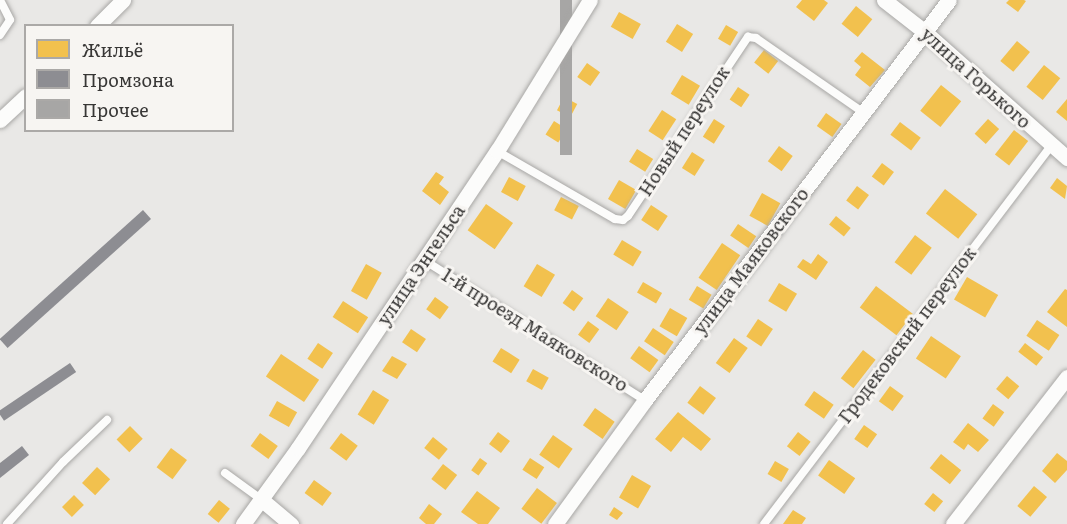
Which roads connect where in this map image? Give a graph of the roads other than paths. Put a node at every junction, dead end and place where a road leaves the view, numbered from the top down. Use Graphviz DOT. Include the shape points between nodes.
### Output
graph roads {
  1 [pos="0,0"];
  2 [pos="123,0"];
  3 [pos="590,0"];
  4 [pos="884,0"];
  5 [pos="949,0"];
  6 [pos="99,24"];
  7 [pos="925,32"];
  8 [pos="0,35"];
  9 [pos="24,98"];
  10 [pos="864,113"];
  11 [pos="0,120"];
  12 [pos="1051,146"];
  13 [pos="497,151"];
  14 [pos="1067,158"];
  15 [pos="424,260"];
  16 [pos="1067,377"];
  17 [pos="645,400"];
  18 [pos="107,420"];
  19 [pos="225,473"];
  20 [pos="262,500"];
  21 [pos="7,524"];
  22 [pos="243,524"];
  23 [pos="291,524"];
  24 [pos="555,524"];
  25 [pos="764,524"];
  26 [pos="953,524"];
  1 -- 8 [label="lane" via="10,20"];
  2 -- 6 [label="street"];
  3 -- 13 [label="street, улица Энгельса"];
  4 -- 7 [label="street, улица Горького"];
  5 -- 7 [label="street, улица Маяковского"];
  7 -- 10 [label="street, улица Маяковского"];
  7 -- 12 [label="street, улица Горького"];
  9 -- 11 [label="street"];
  10 -- 13 [label="lane, Новый переулок" via="756,38 748,37 623,220"];
  10 -- 17 [label="street, улица Маяковского"];
  12 -- 14 [label="street, улица Горького"];
  12 -- 25 [label="lane, Гродековский переулок"];
  13 -- 15 [label="street, улица Энгельса"];
  15 -- 17 [label="lane, 1-й проезд Маяковского"];
  15 -- 20 [label="street, улица Энгельса"];
  16 -- 26 [label="street"];
  17 -- 24 [label="street, улица Маяковского"];
  18 -- 21 [label="lane"];
  19 -- 20 [label="lane"];
  20 -- 22 [label="street, улица Энгельса"];
  20 -- 23 [label="street"];
}
